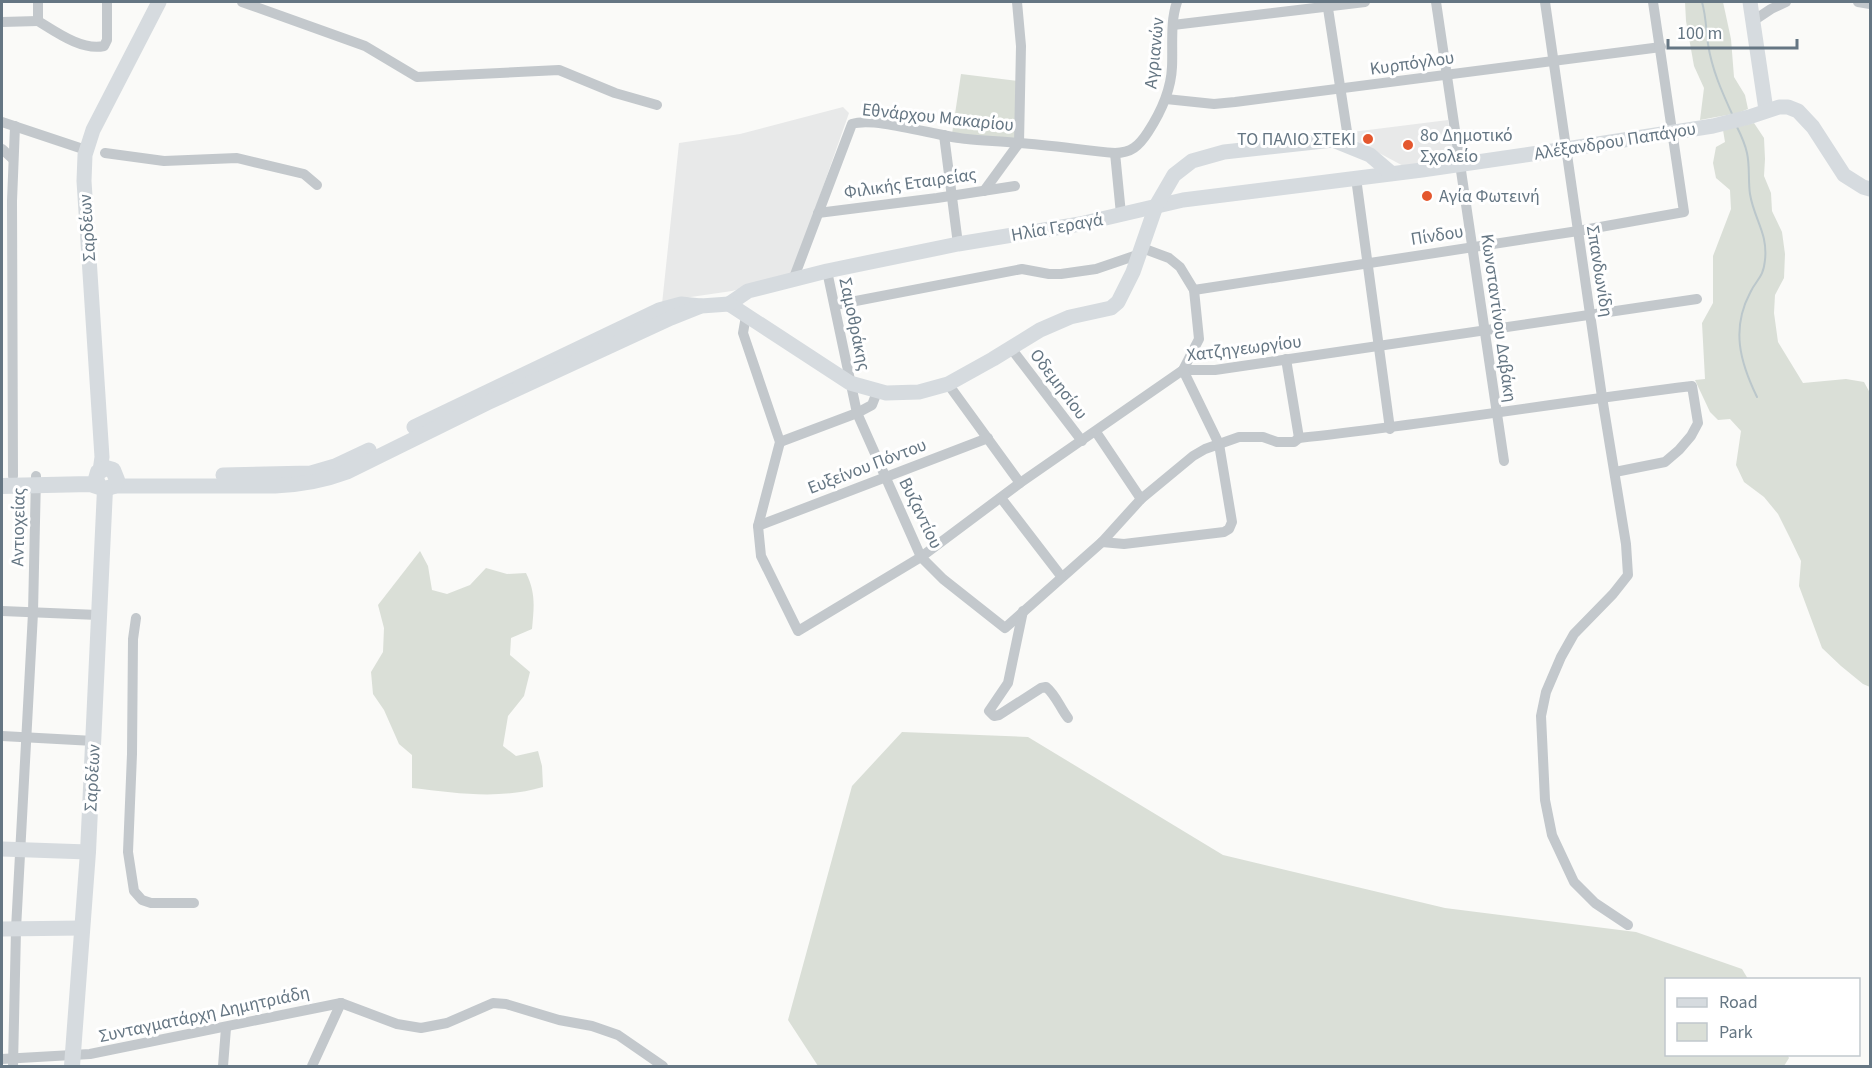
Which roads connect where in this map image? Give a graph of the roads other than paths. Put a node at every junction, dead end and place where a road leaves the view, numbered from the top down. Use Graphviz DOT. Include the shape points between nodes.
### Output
graph roads {
  1 [pos="38,2"];
  2 [pos="107,2"];
  3 [pos="159,2"];
  4 [pos="171,2"];
  5 [pos="242,2"];
  6 [pos="1017,2"];
  7 [pos="1177,2"];
  8 [pos="1365,2"];
  9 [pos="1436,2"];
  10 [pos="1545,2"];
  11 [pos="1653,2"];
  12 [pos="1750,2"];
  13 [pos="1785,2"];
  14 [pos="1858,2"];
  15 [pos="1327,4"];
  16 [pos="1870,4"];
  17 [pos="38,21"];
  18 [pos="1753,21"];
  19 [pos="2,22"];
  20 [pos="1173,25"];
  21 [pos="1661,47"];
  22 [pos="1552,60"];
  23 [pos="1448,75"];
  24 [pos="1341,90"];
  25 [pos="1166,99"];
  26 [pos="657,105"];
  27 [pos="1766,110"];
  28 [pos="2,122"];
  29 [pos="15,126"];
  30 [pos="1671,132"];
  31 [pos="944,135"];
  32 [pos="1019,143"];
  33 [pos="1346,144"];
  34 [pos="80,148"];
  35 [pos="2,149"];
  36 [pos="1566,149"];
  37 [pos="105,153"];
  38 [pos="1114,153"];
  39 [pos="13,159"];
  40 [pos="1461,165"];
  41 [pos="1391,173"];
  42 [pos="1356,178"];
  43 [pos="317,185"];
  44 [pos="1015,186"];
  45 [pos="1870,189"];
  46 [pos="984,191"];
  47 [pos="952,196"];
  48 [pos="1156,206"];
  49 [pos="818,213"];
  50 [pos="1121,214"];
  51 [pos="1578,231"];
  52 [pos="958,244"];
  53 [pos="1472,246"];
  54 [pos="1141,251"];
  55 [pos="1366,263"];
  56 [pos="827,271"];
  57 [pos="793,280"];
  58 [pos="7,289"];
  59 [pos="1194,290"];
  60 [pos="1697,300"];
  61 [pos="729,304"];
  62 [pos="835,305"];
  63 [pos="1591,315"];
  64 [pos="746,316"];
  65 [pos="1484,330"];
  66 [pos="1377,346"];
  67 [pos="1010,348"];
  68 [pos="1286,359"];
  69 [pos="1183,370"];
  70 [pos="850,383"];
  71 [pos="948,384"];
  72 [pos="877,392"];
  73 [pos="1602,397"];
  74 [pos="857,413"];
  75 [pos="1496,414"];
  76 [pos="1390,429"];
  77 [pos="1096,432"];
  78 [pos="987,438"];
  79 [pos="1299,438"];
  80 [pos="1082,441"];
  81 [pos="780,442"];
  82 [pos="1219,444"];
  83 [pos="1504,461"];
  84 [pos="1615,472"];
  85 [pos="885,476"];
  86 [pos="106,478"];
  87 [pos="5,479"];
  88 [pos="36,481"];
  89 [pos="1020,483"];
  90 [pos="1001,498"];
  91 [pos="1141,499"];
  92 [pos="758,526"];
  93 [pos="1102,542"];
  94 [pos="921,557"];
  95 [pos="1061,576"];
  96 [pos="2,611"];
  97 [pos="1023,611"];
  98 [pos="33,612"];
  99 [pos="98,615"];
  100 [pos="136,618"];
  101 [pos="1068,718"];
  102 [pos="2,736"];
  103 [pos="25,738"];
  104 [pos="93,741"];
  105 [pos="2,849"];
  106 [pos="20,850"];
  107 [pos="88,852"];
  108 [pos="194,903"];
  109 [pos="1628,925"];
  110 [pos="82,933"];
  111 [pos="9,934"];
  112 [pos="341,1003"];
  113 [pos="226,1028"];
  114 [pos="2,1059"];
  115 [pos="73,1061"];
  116 [pos="13,1063"];
  117 [pos="223,1066"];
  118 [pos="312,1066"];
  119 [pos="663,1066"];
  1 -- 17 [label="street"];
  2 -- 17 [label="street" via="107,40 98,48 84,46"];
  3 -- 86 [label="street, Σαρδέων" via="96,123 85,159"];
  4 -- 86 [label="street, Σαρδέων" via="105,126 95,160"];
  5 -- 26 [label="street" via="366,46 417,77 559,70"];
  6 -- 32 [label="street" via="1021,46"];
  7 -- 20 [label="street, Αγριανών"];
  8 -- 15 [label="street"];
  9 -- 23 [label="street, Κωνσταντίνου Δαβάκη"];
  10 -- 22 [label="street, Σπανδωνίδη"];
  11 -- 21 [label="street"];
  12 -- 18 [label="street"];
  13 -- 18 [label="street"];
  14 -- 16 [label="street"];
  15 -- 20 [label="street"];
  15 -- 24 [label="street"];
  17 -- 19 [label="street"];
  18 -- 27 [label="street"];
  20 -- 25 [label="street, Αγριανών" via="1172,68"];
  21 -- 22 [label="street, Κυρπόγλου"];
  21 -- 30 [label="street"];
  22 -- 23 [label="street, Κυρπόγλου"];
  22 -- 36 [label="street, Σπανδωνίδη"];
  23 -- 24 [label="street, Κυρπόγλου"];
  23 -- 40 [label="street, Κωνσταντίνου Δαβάκη"];
  24 -- 25 [label="street, Κυρπόγλου" via="1214,104"];
  24 -- 33 [label="street"];
  25 -- 38 [label="street, Αγριανών" via="1141,142 1126,153"];
  27 -- 30 [label="street, Αλέξανδρου Παπάγου" via="1713,126"];
  27 -- 45 [label="street" via="1788,107 1798,111 1844,175"];
  28 -- 29 [label="street"];
  29 -- 34 [label="street"];
  29 -- 39 [label="street"];
  30 -- 36 [label="street, Αλέξανδρου Παπάγου"];
  30 -- 51 [label="street, Πίνδου" via="1684,212"];
  31 -- 32 [label="street, Εθνάρχου Μακαρίου"];
  31 -- 47 [label="street"];
  31 -- 49 [label="street, Εθνάρχου Μακαρίου" via="889,125 852,124"];
  32 -- 38 [label="street, Εθνάρχου Μακαρίου"];
  32 -- 46 [label="street, Φιλικής Εταιρείας"];
  33 -- 41 [label="street" via="1370,155"];
  33 -- 48 [label="street" via="1334,140 1224,152 1192,161 1174,175"];
  35 -- 39 [label="street"];
  36 -- 40 [label="street, Αλέξανδρου Παπάγου"];
  36 -- 51 [label="street, Σπανδωνίδη"];
  37 -- 43 [label="street" via="164,161 237,158 304,174"];
  38 -- 50 [label="street"];
  39 -- 58 [label="street"];
  40 -- 41 [label="street, Αλέξανδρου Παπάγου"];
  40 -- 53 [label="street, Κωνσταντίνου Δαβάκη"];
  41 -- 42 [label="street, Ηλία Γεραγά"];
  42 -- 48 [label="street, Ηλία Γεραγά"];
  42 -- 55 [label="street"];
  44 -- 46 [label="street"];
  46 -- 47 [label="street, Φιλικής Εταιρείας"];
  47 -- 49 [label="street, Φιλικής Εταιρείας"];
  47 -- 52 [label="street"];
  48 -- 50 [label="street, Ηλία Γεραγά"];
  48 -- 54 [label="street"];
  49 -- 57 [label="street, Εθνάρχου Μακαρίου"];
  50 -- 52 [label="street, Ηλία Γεραγά"];
  51 -- 53 [label="street, Πίνδου"];
  51 -- 63 [label="street, Σπανδωνίδη"];
  52 -- 56 [label="street, Ηλία Γεραγά"];
  53 -- 55 [label="street, Πίνδου"];
  53 -- 65 [label="street, Κωνσταντίνου Δαβάκη"];
  54 -- 59 [label="street" via="1169,258 1180,267"];
  54 -- 62 [label="street" via="1096,268 1049,274 1022,269"];
  54 -- 67 [label="street" via="1124,291 1111,308 1070,317"];
  55 -- 59 [label="street, Πίνδου"];
  55 -- 66 [label="street"];
  56 -- 57 [label="street, Ηλία Γεραγά"];
  56 -- 62 [label="street, Σαμοθράκης"];
  57 -- 61 [label="street, Ηλία Γεραγά" via="748,291"];
  58 -- 87 [label="street"];
  59 -- 69 [label="street" via="1199,339"];
  60 -- 63 [label="street, Χατζηγεωργίου"];
  61 -- 64 [label="street"];
  61 -- 86 [label="street" via="701,306 660,323 324,480 276,486"];
  62 -- 70 [label="street, Σαμοθράκης"];
  63 -- 65 [label="street, Χατζηγεωργίου"];
  63 -- 73 [label="street, Σπανδωνίδη"];
  64 -- 70 [label="street"];
  64 -- 81 [label="street" via="743,333"];
  65 -- 66 [label="street, Χατζηγεωργίου"];
  65 -- 75 [label="street, Κωνσταντίνου Δαβάκη"];
  66 -- 68 [label="street, Χατζηγεωργίου"];
  66 -- 76 [label="street"];
  67 -- 71 [label="street"];
  67 -- 80 [label="street, Οδεμησίου"];
  68 -- 69 [label="street, Χατζηγεωργίου" via="1215,370"];
  68 -- 79 [label="street"];
  69 -- 77 [label="street, Χατζηγεωργίου"];
  69 -- 82 [label="street"];
  70 -- 72 [label="street"];
  70 -- 74 [label="street, Βυζαντίου"];
  71 -- 72 [label="street" via="908,393"];
  71 -- 78 [label="street"];
  72 -- 74 [label="street" via="872,405"];
  73 -- 75 [label="street"];
  73 -- 84 [label="street, Σπανδωνίδη"];
  73 -- 84 [label="street" via="1692,386 1698,423 1679,450 1665,462"];
  74 -- 81 [label="street"];
  74 -- 85 [label="street, Βυζαντίου"];
  75 -- 76 [label="street"];
  75 -- 83 [label="street, Κωνσταντίνου Δαβάκη"];
  76 -- 79 [label="street"];
  77 -- 80 [label="street, Χατζηγεωργίου"];
  77 -- 91 [label="street, Οδεμησίου"];
  78 -- 85 [label="street, Ευξείνου Πόντου"];
  78 -- 89 [label="street"];
  79 -- 82 [label="street" via="1278,442 1247,436"];
  80 -- 89 [label="street, Χατζηγεωργίου"];
  81 -- 92 [label="street"];
  82 -- 91 [label="street" via="1192,456"];
  82 -- 93 [label="street" via="1232,522 1229,529 1124,544"];
  84 -- 109 [label="street, Σπανδωνίδη" via="1628,574 1574,634 1561,657 1546,692 1541,739 1545,800 1562,861 1588,896"];
  85 -- 92 [label="street, Ευξείνου Πόντου"];
  85 -- 94 [label="street, Βυζαντίου"];
  86 -- 88 [label="main road" via="90,484"];
  86 -- 99 [label="main road, Σαρδέων"];
  87 -- 88 [label="main road"];
  88 -- 98 [label="street, Αντιοχείας"];
  89 -- 90 [label="street, Χατζηγεωργίου"];
  90 -- 94 [label="street, Χατζηγεωργίου"];
  90 -- 95 [label="street"];
  91 -- 93 [label="street"];
  92 -- 94 [label="street, Χατζηγεωργίου" via="761,556 798,631"];
  93 -- 95 [label="street"];
  94 -- 97 [label="street, Βυζαντίου" via="1005,628"];
  95 -- 97 [label="street"];
  96 -- 98 [label="street"];
  97 -- 101 [label="street" via="1008,683 988,711 994,716 999,714 1046,687"];
  98 -- 99 [label="street"];
  98 -- 103 [label="street, Αντιοχείας"];
  99 -- 104 [label="main road, Σαρδέων"];
  100 -- 108 [label="street" via="128,852 134,891 151,903"];
  102 -- 103 [label="street"];
  103 -- 104 [label="street"];
  103 -- 106 [label="street, Αντιοχείας"];
  104 -- 107 [label="main road, Σαρδέων"];
  105 -- 106 [label="street"];
  106 -- 107 [label="street"];
  106 -- 111 [label="street, Αντιοχείας"];
  107 -- 110 [label="main road, Σαρδέων"];
  110 -- 111 [label="street"];
  110 -- 115 [label="main road, Σαρδέων"];
  111 -- 116 [label="street, Αντιοχείας"];
  112 -- 113 [label="street, Συνταγματάρχη Δημητριάδη"];
  112 -- 118 [label="street"];
  112 -- 119 [label="street" via="397,1024 421,1028 447,1023 493,1003 506,1004 618,1035"];
  113 -- 115 [label="street, Συνταγματάρχη Δημητριάδη"];
  113 -- 117 [label="street"];
  114 -- 116 [label="street, Συνταγματάρχη Δημητριάδη"];
  115 -- 116 [label="street, Συνταγματάρχη Δημητριάδη"];
}
